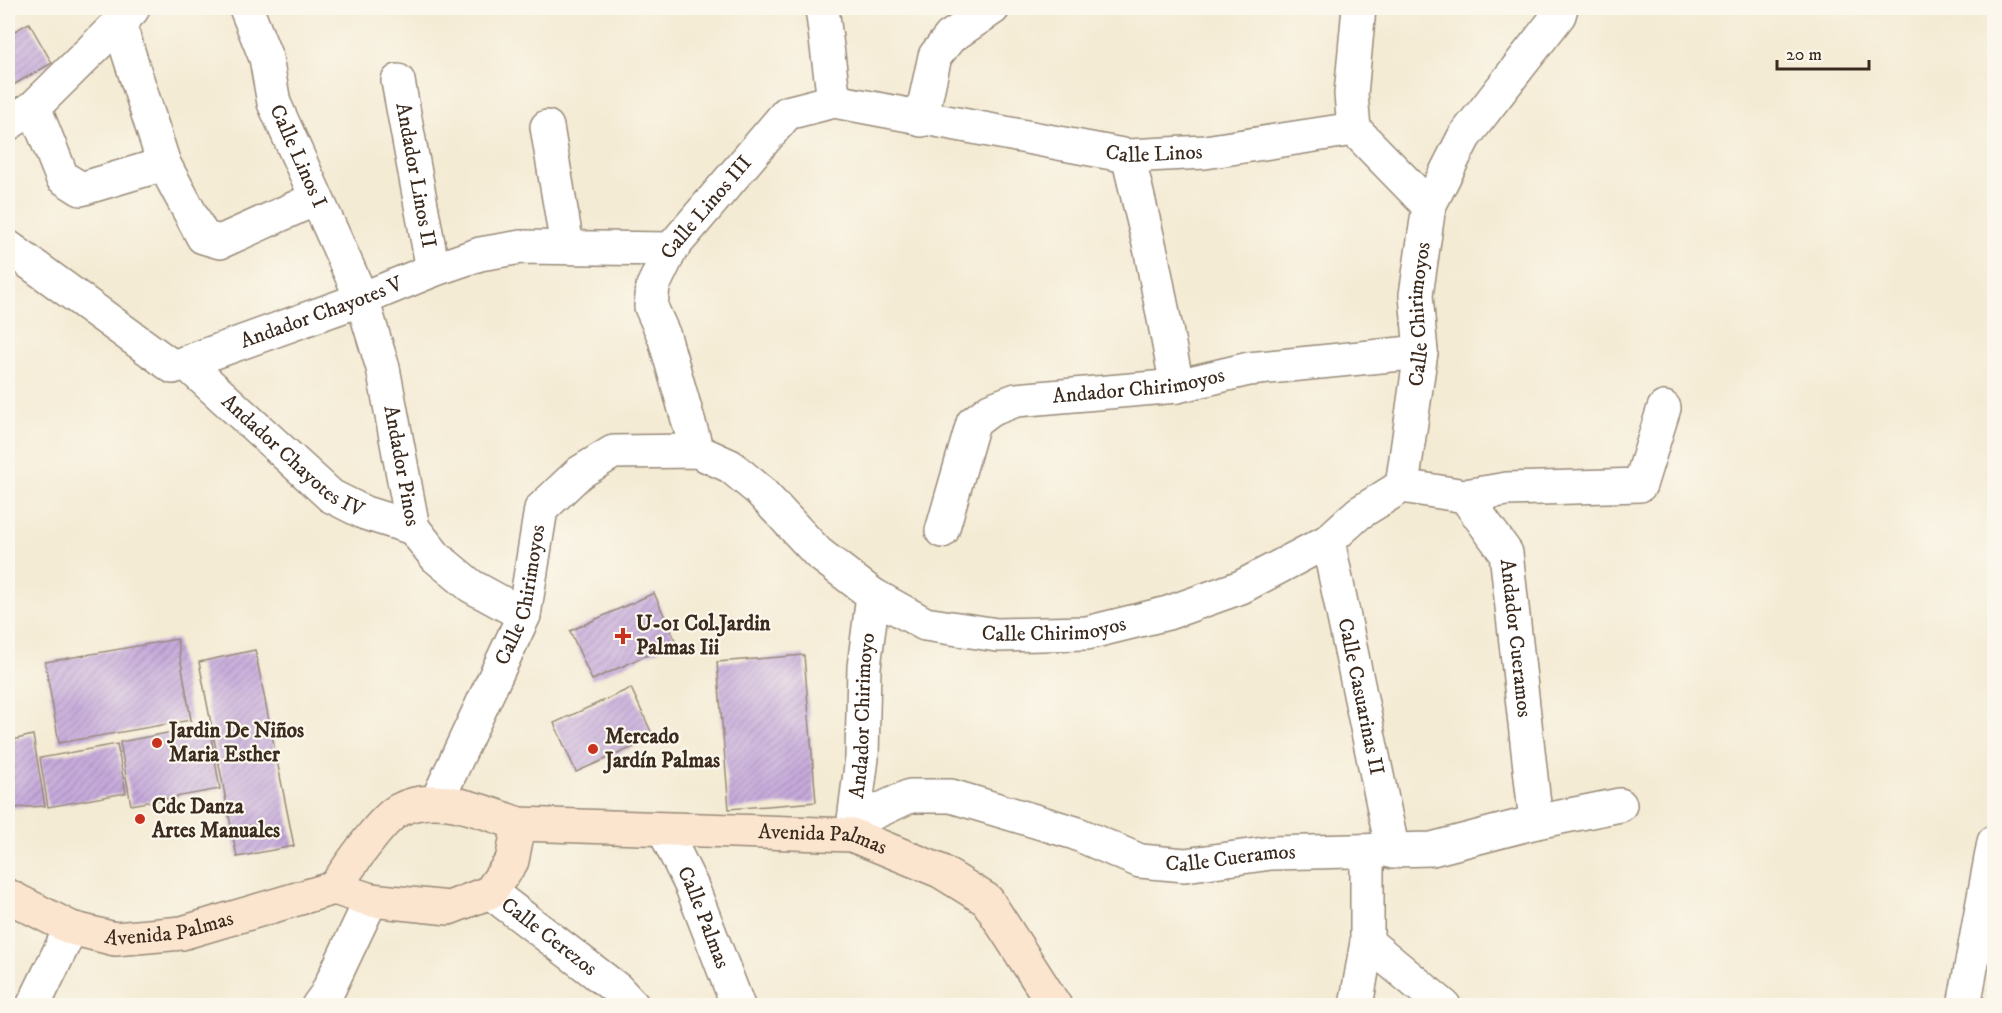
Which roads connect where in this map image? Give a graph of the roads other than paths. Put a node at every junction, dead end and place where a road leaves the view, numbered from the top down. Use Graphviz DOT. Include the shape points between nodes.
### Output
graph roads {
  1 [pos="246,8"];
  2 [pos="822,8"];
  3 [pos="993,8"];
  4 [pos="1359,8"];
  5 [pos="1561,8"];
  6 [pos="127,15"];
  7 [pos="398,81"];
  8 [pos="834,101"];
  9 [pos="21,116"];
  10 [pos="921,120"];
  11 [pos="547,127"];
  12 [pos="1354,129"];
  13 [pos="1128,156"];
  14 [pos="164,164"];
  15 [pos="315,199"];
  16 [pos="1429,206"];
  17 [pos="567,246"];
  18 [pos="8,247"];
  19 [pos="670,249"];
  20 [pos="433,270"];
  21 [pos="362,299"];
  22 [pos="1421,352"];
  23 [pos="186,363"];
  24 [pos="1177,386"];
  25 [pos="1664,408"];
  26 [pos="697,451"];
  27 [pos="1402,486"];
  28 [pos="1465,496"];
  29 [pos="413,528"];
  30 [pos="942,531"];
  31 [pos="1328,541"];
  32 [pos="873,595"];
  33 [pos="524,615"];
  34 [pos="437,801"];
  35 [pos="1620,806"];
  36 [pos="1536,822"];
  37 [pos="519,824"];
  38 [pos="853,829"];
  39 [pos="664,830"];
  40 [pos="1995,842"];
  41 [pos="1380,852"];
  42 [pos="1991,877"];
  43 [pos="334,888"];
  44 [pos="490,892"];
  45 [pos="8,896"];
  46 [pos="371,900"];
  47 [pos="71,927"];
  48 [pos="1367,942"];
  49 [pos="33,1005"];
  50 [pos="318,1005"];
  51 [pos="633,1005"];
  52 [pos="738,1005"];
  53 [pos="1055,1005"];
  54 [pos="1356,1005"];
  55 [pos="1444,1005"];
  56 [pos="1964,1005"];
  1 -- 15 [label="street, Calle Linos I" via="266,58 274,103"];
  2 -- 8 [label="street"];
  3 -- 10 [label="street" via="950,37 935,56"];
  4 -- 12 [label="street" via="1351,94"];
  5 -- 16 [label="street, Calle Chirimoyos" via="1464,137"];
  6 -- 9 [label="street"];
  6 -- 14 [label="street"];
  7 -- 20 [label="street, Andador Linos II"];
  8 -- 10 [label="street, Calle Linos"];
  8 -- 19 [label="street, Calle Linos III" via="787,113"];
  9 -- 14 [label="street" via="62,177 81,189"];
  10 -- 13 [label="street, Calle Linos"];
  11 -- 17 [label="street"];
  12 -- 13 [label="street, Calle Linos" via="1205,152"];
  12 -- 16 [label="street"];
  13 -- 24 [label="street"];
  14 -- 15 [label="street" via="203,237 220,242"];
  15 -- 21 [label="street, Calle Linos I"];
  16 -- 22 [label="street, Calle Chirimoyos" via="1416,295"];
  17 -- 19 [label="street, Andador Chayotes V"];
  17 -- 20 [label="street, Andador Chayotes V" via="521,247 480,254"];
  18 -- 23 [label="street" via="174,368"];
  19 -- 26 [label="street, Calle Linos III" via="653,286 651,307 664,336"];
  20 -- 21 [label="street, Andador Chayotes V"];
  21 -- 23 [label="street, Andador Chayotes V"];
  21 -- 29 [label="street, Andador Pinos" via="383,368"];
  22 -- 24 [label="street, Andador Chirimoyos" via="1250,369"];
  22 -- 27 [label="street, Calle Chirimoyos"];
  23 -- 29 [label="street, Andador Chayotes IV" via="331,496 365,513"];
  24 -- 30 [label="street, Andador Chirimoyos" via="1016,400 990,410 973,423"];
  25 -- 28 [label="street" via="1640,485 1507,489"];
  26 -- 32 [label="street, Calle Chirimoyos" via="730,466 759,490 818,553"];
  26 -- 33 [label="street, Calle Chirimoyos" via="613,452 579,473 540,509"];
  27 -- 28 [label="street"];
  27 -- 31 [label="street, Calle Chirimoyos" via="1359,513"];
  28 -- 36 [label="street, Andador Cueramos" via="1506,553"];
  29 -- 33 [label="street, Andador Pinos" via="436,556 471,585"];
  31 -- 32 [label="street, Calle Chirimoyos" via="1241,587 1168,613 1087,633 998,636 925,624"];
  31 -- 41 [label="street, Calle Casuarinas II"];
  32 -- 38 [label="street, Andador Chirimoyo"];
  33 -- 34 [label="street, Calle Chirimoyos"];
  34 -- 37 [label="main road, Avenida Palmas"];
  34 -- 43 [label="main road, Avenida Palmas" via="398,810 363,847"];
  35 -- 36 [label="street, Calle Cueramos"];
  36 -- 41 [label="street, Calle Cueramos" via="1432,849"];
  37 -- 39 [label="main road, Avenida Palmas"];
  37 -- 44 [label="main road" via="512,861"];
  38 -- 39 [label="main road, Avenida Palmas"];
  38 -- 41 [label="street, Calle Cueramos" via="910,796 951,796 1075,832 1140,861 1185,865 1271,853"];
  38 -- 53 [label="main road, Avenida Palmas" via="939,871 987,900"];
  39 -- 52 [label="street, Calle Palmas" via="692,887"];
  40 -- 42 [label="street"];
  41 -- 48 [label="street, Calle Casuarinas II"];
  42 -- 56 [label="street"];
  43 -- 46 [label="main road"];
  43 -- 47 [label="main road, Avenida Palmas" via="182,933 115,939"];
  44 -- 46 [label="main road" via="448,908"];
  44 -- 51 [label="street, Calle Cerezos"];
  45 -- 47 [label="main road, Avenida Palmas"];
  46 -- 50 [label="street" via="327,995"];
  47 -- 49 [label="street"];
  48 -- 54 [label="street, Calle Casuarinas II"];
  48 -- 55 [label="street"];
}
